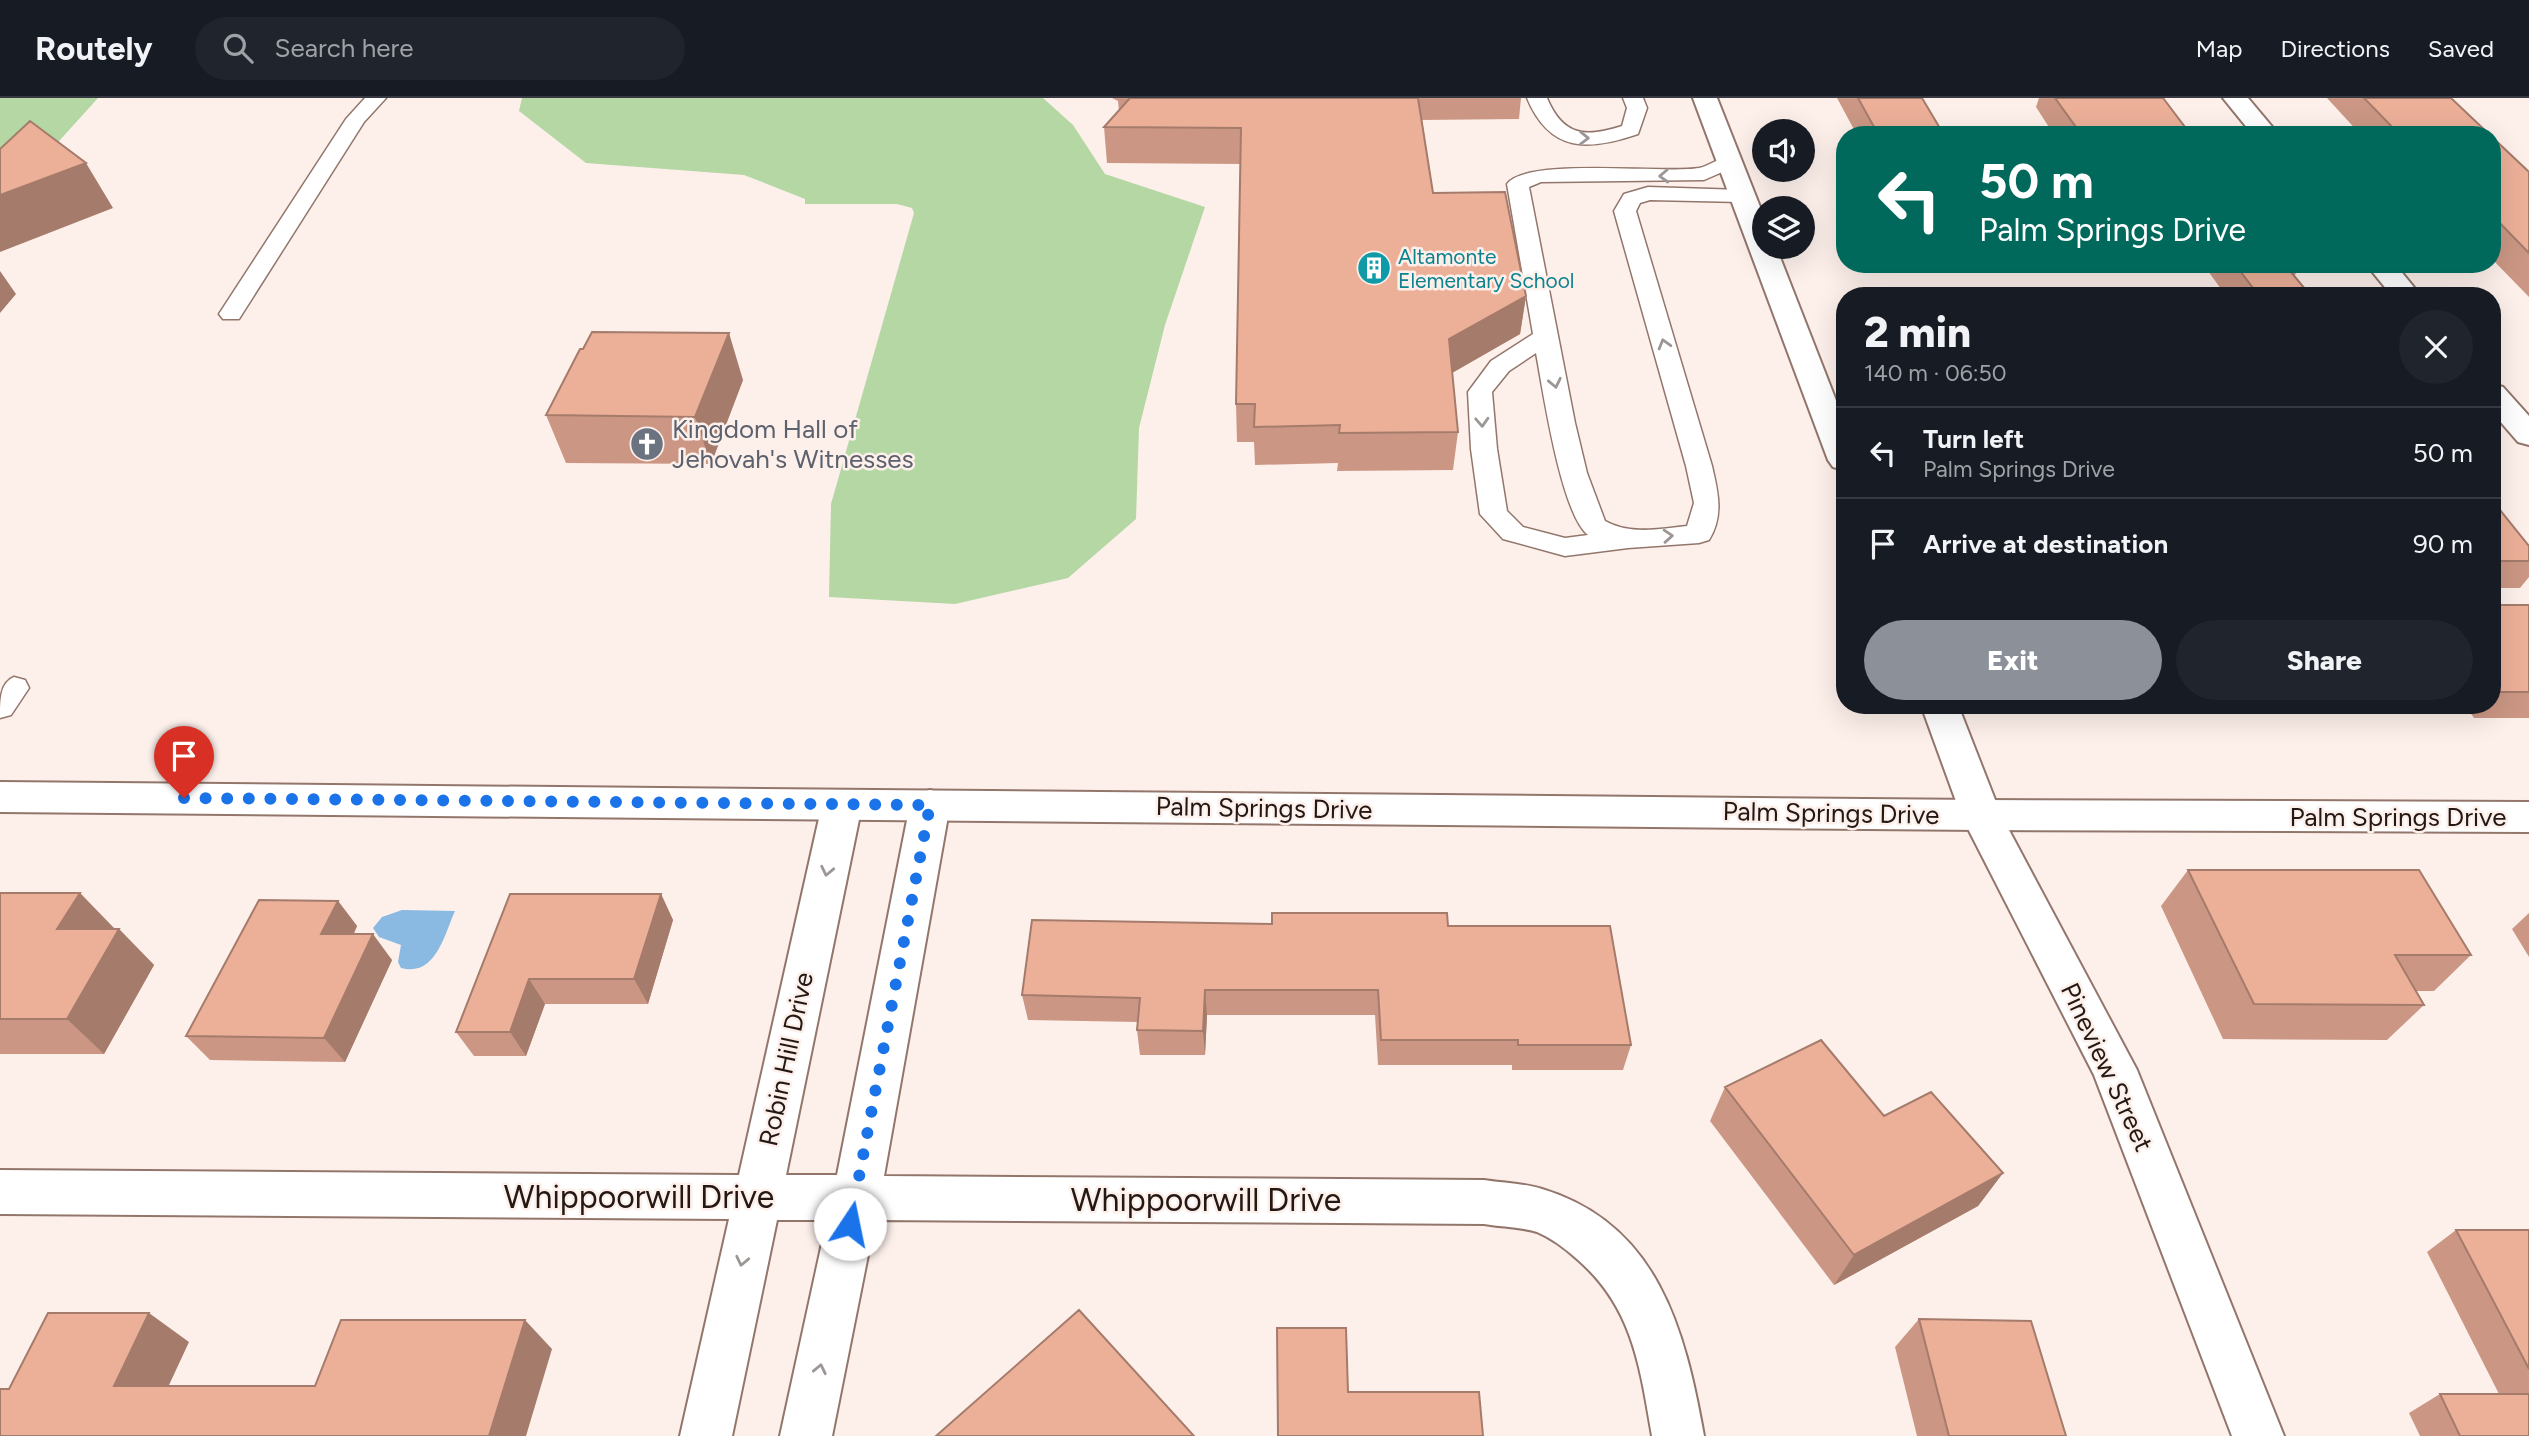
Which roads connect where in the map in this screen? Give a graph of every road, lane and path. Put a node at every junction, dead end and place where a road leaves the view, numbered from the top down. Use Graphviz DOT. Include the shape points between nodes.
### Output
graph roads {
  1 [pos="376,98"];
  2 [pos="1537,98"];
  3 [pos="1633,98"];
  4 [pos="1705,98"];
  5 [pos="2235,98"];
  6 [pos="2259,126"];
  7 [pos="1729,162"];
  8 [pos="1742,196"];
  9 [pos="2388,273"];
  10 [pos="2399,287"];
  11 [pos="231,314"];
  12 [pos="1545,336"];
  13 [pos="2501,403"];
  14 [pos="2529,435"];
  15 [pos="1836,439"];
  16 [pos="1626,539"];
  17 [pos="1942,714"];
  18 [pos="0,797"];
  19 [pos="842,805"];
  20 [pos="930,805"];
  21 [pos="1981,815"];
  22 [pos="2529,817"];
  23 [pos="0,1192"];
  24 [pos="755,1198"];
  25 [pos="856,1198"];
  26 [pos="706,1436"];
  27 [pos="806,1436"];
  28 [pos="1678,1436"];
  29 [pos="2258,1436"];
  1 -- 11 [label="lane" via="356,119"];
  2 -- 3 [label="lane, one-way" via="1553,129 1571,138 1592,139 1631,130 1637,108"];
  4 -- 7 [label="street"];
  5 -- 6 [label="street"];
  7 -- 8 [label="street"];
  7 -- 12 [label="lane, one-way" via="1704,174 1538,176 1518,184"];
  8 -- 15 [label="street"];
  16 -- 8 [label="lane, one-way" via="1699,534 1707,503 1625,211 1632,199 1648,193"];
  9 -- 10 [label="street"];
  12 -- 16 [label="lane, one-way" via="1579,498 1592,526"];
  12 -- 16 [label="lane, one-way" via="1500,366 1480,392 1494,514 1513,533 1565,547"];
  13 -- 14 [label="street"];
  17 -- 21 [label="street, Pineview Street"];
  18 -- 19 [label="street, Palm Springs Drive"];
  19 -- 20 [label="street, Palm Springs Drive"];
  19 -- 24 [label="street, Robin Hill Drive, one-way"];
  20 -- 21 [label="street, Palm Springs Drive"];
  20 -- 25 [label="street"];
  21 -- 22 [label="street, Palm Springs Drive"];
  21 -- 29 [label="street, Pineview Street" via="2115,1070"];
  23 -- 24 [label="street, Whippoorwill Drive"];
  24 -- 25 [label="street, Whippoorwill Drive"];
  24 -- 26 [label="street, Robin Hill Drive, one-way"];
  27 -- 25 [label="street, one-way"];
  25 -- 28 [label="street, Whippoorwill Drive" via="1484,1202 1550,1214 1604,1248 1635,1283 1665,1355"];
}
